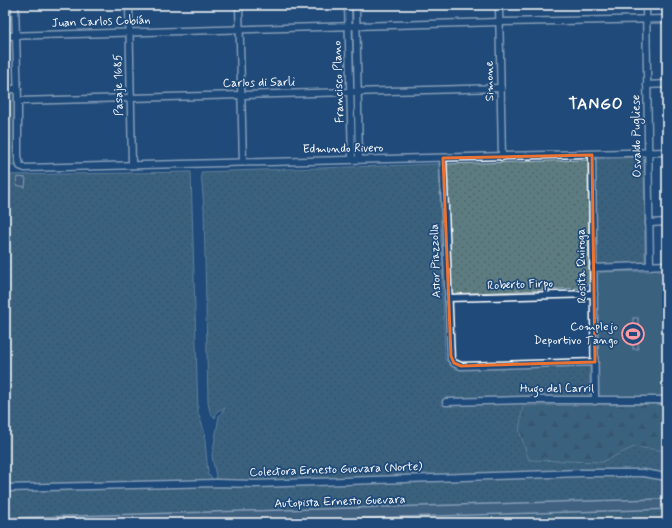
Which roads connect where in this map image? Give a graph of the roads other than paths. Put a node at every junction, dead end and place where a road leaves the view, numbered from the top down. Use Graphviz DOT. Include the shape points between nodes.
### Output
graph roads {
  1 [pos="15,5"];
  2 [pos="129,5"];
  3 [pos="239,5"];
  4 [pos="348,5"];
  5 [pos="356,5"];
  6 [pos="499,5"];
  7 [pos="646,5"];
  8 [pos="667,19"];
  9 [pos="647,20"];
  10 [pos="499,22"];
  11 [pos="348,26"];
  12 [pos="357,26"];
  13 [pos="239,29"];
  14 [pos="129,32"];
  15 [pos="5,36"];
  16 [pos="16,36"];
  17 [pos="667,84"];
  18 [pos="647,85"];
  19 [pos="501,88"];
  20 [pos="5,89"];
  21 [pos="18,89"];
  22 [pos="350,92"];
  23 [pos="358,92"];
  24 [pos="241,95"];
  25 [pos="131,98"];
  26 [pos="18,101"];
  27 [pos="667,152"];
  28 [pos="648,153"];
  29 [pos="592,155"];
  30 [pos="502,157"];
  31 [pos="443,158"];
  32 [pos="352,159"];
  33 [pos="360,159"];
  34 [pos="243,162"];
  35 [pos="132,165"];
  36 [pos="667,222"];
  37 [pos="649,223"];
  38 [pos="667,265"];
  39 [pos="650,266"];
  40 [pos="593,268"];
  41 [pos="594,294"];
  42 [pos="448,298"];
  43 [pos="594,362"];
  44 [pos="667,400"];
  45 [pos="595,401"];
  46 [pos="446,402"];
  47 [pos="667,477"];
  48 [pos="5,488"];
  49 [pos="667,504"];
  50 [pos="13,523"];
  1 -- 16 [label="street"];
  2 -- 14 [label="street, Pasaje 1685"];
  3 -- 13 [label="street"];
  4 -- 11 [label="street, Francisco Plano"];
  5 -- 12 [label="street, Francisco Plano"];
  6 -- 10 [label="street, Simone"];
  7 -- 9 [label="street, Osvaldo Pugliese"];
  8 -- 9 [label="street, Juan Carlos Cobián"];
  9 -- 10 [label="street, Juan Carlos Cobián"];
  9 -- 18 [label="street, Osvaldo Pugliese"];
  10 -- 12 [label="street, Juan Carlos Cobián"];
  10 -- 19 [label="street, Simone"];
  11 -- 12 [label="street, Juan Carlos Cobián"];
  11 -- 13 [label="street, Juan Carlos Cobián"];
  11 -- 22 [label="street, Francisco Plano"];
  12 -- 23 [label="street, Francisco Plano"];
  13 -- 14 [label="street, Juan Carlos Cobián"];
  13 -- 24 [label="street"];
  14 -- 16 [label="street, Juan Carlos Cobián"];
  14 -- 25 [label="street, Pasaje 1685"];
  15 -- 16 [label="street, Juan Carlos Cobián"];
  16 -- 21 [label="street"];
  17 -- 18 [label="street"];
  18 -- 28 [label="street, Osvaldo Pugliese"];
  19 -- 23 [label="street, Carlos di Sarli"];
  19 -- 30 [label="street, Simone"];
  20 -- 21 [label="street"];
  21 -- 26 [label="street"];
  22 -- 23 [label="street, Carlos di Sarli"];
  22 -- 24 [label="street, Carlos di Sarli"];
  22 -- 32 [label="street, Francisco Plano"];
  23 -- 33 [label="street, Francisco Plano"];
  24 -- 25 [label="street, Carlos di Sarli"];
  24 -- 34 [label="street"];
  25 -- 26 [label="street, Carlos di Sarli"];
  25 -- 35 [label="street, Pasaje 1685"];
  26 -- 35 [label="street, Edmundo Rivero" via="20,166 30,168"];
  27 -- 28 [label="street, Edmundo Rivero"];
  28 -- 29 [label="street, Edmundo Rivero"];
  28 -- 37 [label="street, Osvaldo Pugliese"];
  29 -- 30 [label="street, Edmundo Rivero"];
  29 -- 40 [label="street, Rosita Quiroga"];
  30 -- 31 [label="street, Edmundo Rivero"];
  31 -- 33 [label="street, Edmundo Rivero"];
  31 -- 42 [label="street, Astor Piazzolla"];
  32 -- 33 [label="street, Edmundo Rivero"];
  32 -- 34 [label="street, Edmundo Rivero"];
  34 -- 35 [label="street, Edmundo Rivero"];
  36 -- 37 [label="street"];
  37 -- 39 [label="street, Osvaldo Pugliese"];
  38 -- 39 [label="street"];
  39 -- 40 [label="street"];
  40 -- 41 [label="street, Rosita Quiroga"];
  41 -- 42 [label="street, Roberto Firpo"];
  41 -- 43 [label="street, Rosita Quiroga"];
  42 -- 43 [label="street, Astor Piazzolla" via="451,356 454,363 461,366"];
  43 -- 45 [label="street, Rosita Quiroga"];
  44 -- 45 [label="street, Hugo del Carril"];
  45 -- 46 [label="street, Hugo del Carril"];
  47 -- 48 [label="street, Colectora Ernesto Guevara (Norte)" via="643,473 581,473 256,484"];
  49 -- 50 [label="highway, Autopista Ernesto Guevara"];
}
